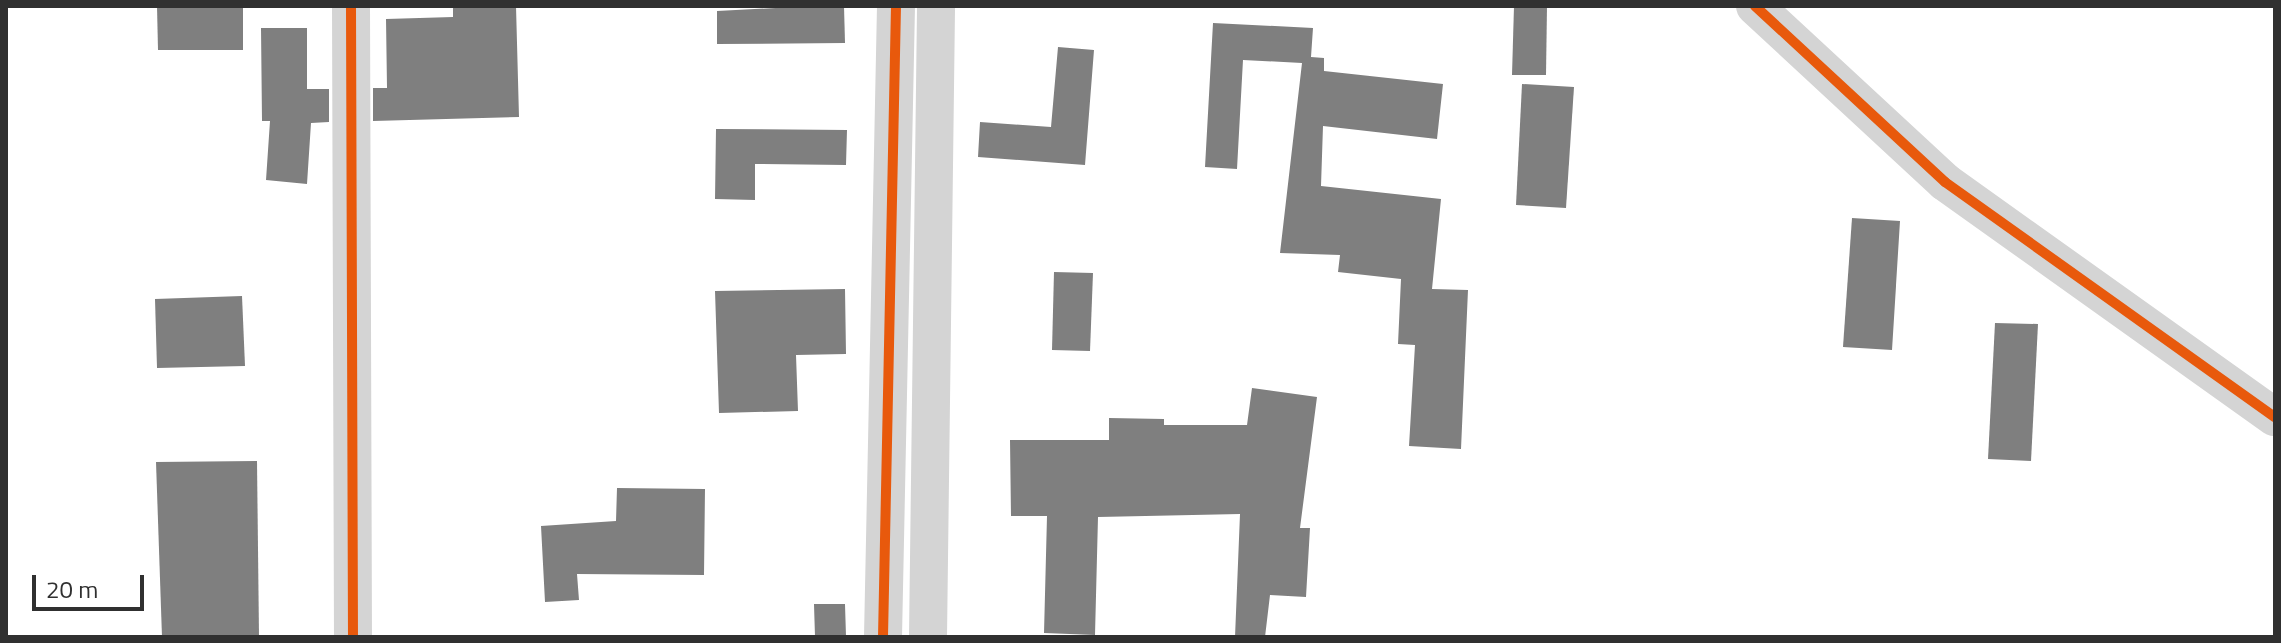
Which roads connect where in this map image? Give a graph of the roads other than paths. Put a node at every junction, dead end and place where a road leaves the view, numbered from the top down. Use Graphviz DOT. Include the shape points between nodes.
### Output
graph roads {
  1 [pos="351,6"];
  2 [pos="896,6"];
  3 [pos="936,6"];
  4 [pos="1755,6"];
  5 [pos="2275,417"];
  6 [pos="353,637"];
  7 [pos="883,637"];
  8 [pos="928,637"];
  1 -- 6 [label="street"];
  2 -- 7 [label="street"];
  3 -- 8 [label="street"];
  4 -- 5 [label="street" via="1945,182"];
}
